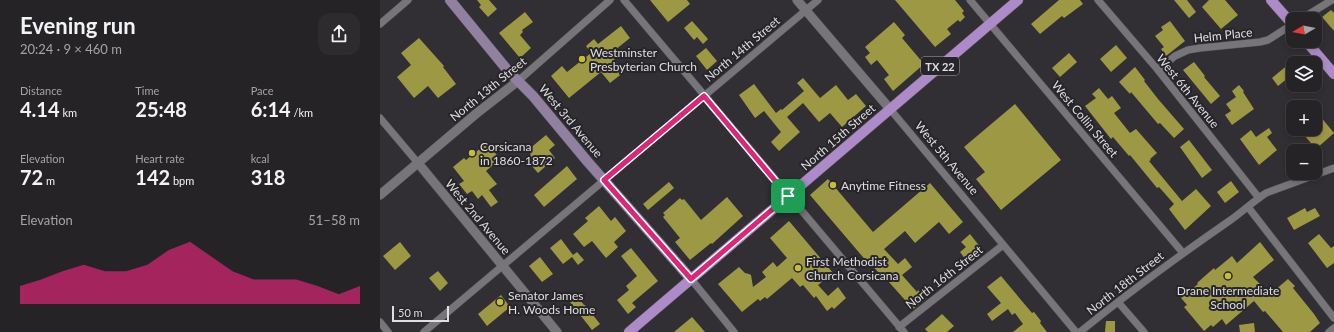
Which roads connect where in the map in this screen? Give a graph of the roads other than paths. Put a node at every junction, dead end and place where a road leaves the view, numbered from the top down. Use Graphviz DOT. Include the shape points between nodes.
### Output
graph roads {
  1 [pos="408,0"];
  2 [pos="450,0"];
  3 [pos="610,0"];
  4 [pos="624,0"];
  5 [pos="798,0"];
  6 [pos="818,0"];
  7 [pos="970,0"];
  8 [pos="1018,0"];
  9 [pos="1098,0"];
  10 [pos="1271,0"];
  11 [pos="1332,0"];
  12 [pos="806,10"];
  13 [pos="1313,12"];
  14 [pos="1286,17"];
  15 [pos="380,24"];
  16 [pos="990,24"];
  17 [pos="1286,29"];
  18 [pos="1312,48"];
  19 [pos="1158,70"];
  20 [pos="1334,74"];
  21 [pos="518,81"];
  22 [pos="704,96"];
  23 [pos="890,109"];
  24 [pos="380,118"];
  25 [pos="418,163"];
  26 [pos="1334,168"];
  27 [pos="604,180"];
  28 [pos="380,195"];
  29 [pos="788,196"];
  30 [pos="1259,198"];
  31 [pos="1248,208"];
  32 [pos="1003,245"];
  33 [pos="1183,253"];
  34 [pos="503,266"];
  35 [pos="691,279"];
  36 [pos="1118,302"];
  37 [pos="1334,318"];
  38 [pos="380,322"];
  39 [pos="1334,328"];
  40 [pos="902,329"];
  41 [pos="388,332"];
  42 [pos="424,332"];
  43 [pos="557,332"];
  44 [pos="629,332"];
  45 [pos="734,332"];
  46 [pos="1076,332"];
  47 [pos="1080,332"];
  48 [pos="1144,332"];
  49 [pos="1329,332"];
  1 -- 15 [label="street"];
  2 -- 21 [label="main road, West 3rd Avenue"];
  3 -- 21 [label="street, North 13th Street"];
  4 -- 22 [label="street"];
  5 -- 12 [label="street, West 5th Avenue"];
  6 -- 12 [label="street, North 14th Street"];
  7 -- 16 [label="street, West Collin Street"];
  8 -- 16 [label="main road, TX 22"];
  9 -- 19 [label="street, West 6th Avenue"];
  10 -- 14 [label="main road"];
  11 -- 13 [label="street"];
  12 -- 22 [label="street, North 14th Street"];
  12 -- 23 [label="street, West 5th Avenue"];
  16 -- 23 [label="main road, North 15th Street / TX 22"];
  16 -- 33 [label="street, West Collin Street"];
  17 -- 19 [label="street, Helm Place" via="1260,42 1188,50 1175,56"];
  18 -- 20 [label="main road"];
  19 -- 30 [label="street, West 6th Avenue"];
  21 -- 25 [label="street, North 13th Street"];
  21 -- 27 [label="main road, West 3rd Avenue"];
  22 -- 27 [label="street, North 14th Street"];
  22 -- 29 [label="street"];
  23 -- 29 [label="main road, North 15th Street / TX 22"];
  23 -- 32 [label="street, West 5th Avenue"];
  24 -- 25 [label="street, West 2nd Avenue"];
  25 -- 28 [label="street, North 13th Street"];
  25 -- 34 [label="street, West 2nd Avenue"];
  26 -- 30 [label="street, North 18th Street" via="1266,193"];
  27 -- 34 [label="street, North 14th Street"];
  27 -- 35 [label="main road, West 3rd Avenue"];
  29 -- 35 [label="main road, North 15th Street / TX 22"];
  29 -- 40 [label="street"];
  30 -- 31 [label="street, North 18th Street"];
  31 -- 33 [label="street, North 18th Street"];
  31 -- 37 [label="street"];
  32 -- 40 [label="street, North 16th Street"];
  32 -- 46 [label="street, West 5th Avenue"];
  33 -- 36 [label="street, North 18th Street"];
  34 -- 42 [label="street, North 14th Street"];
  34 -- 43 [label="street, West 2nd Avenue"];
  35 -- 44 [label="main road, North 15th Street / TX 22"];
  35 -- 45 [label="street, West 3rd Avenue"];
  36 -- 47 [label="street, North 18th Street"];
  36 -- 48 [label="street"];
  38 -- 41 [label="street"];
  39 -- 49 [label="street"];
}
